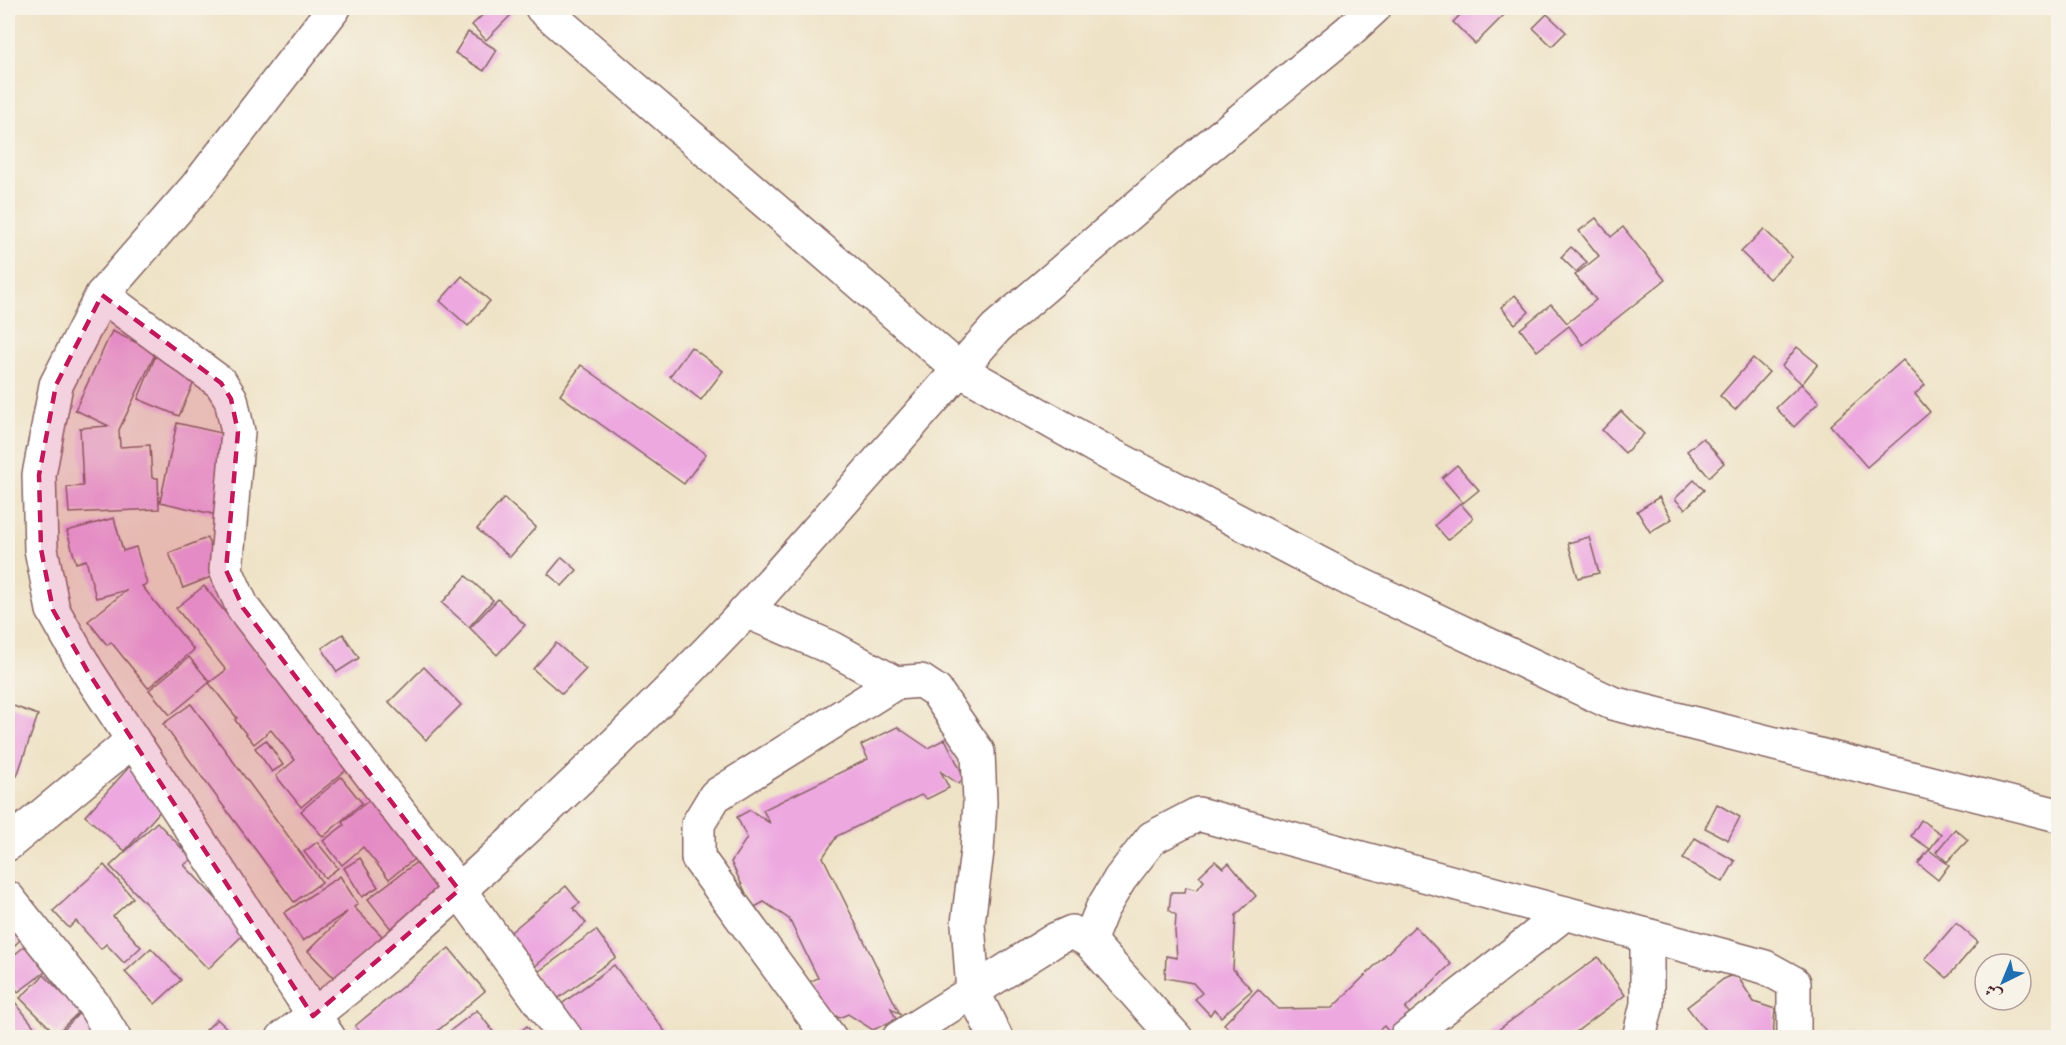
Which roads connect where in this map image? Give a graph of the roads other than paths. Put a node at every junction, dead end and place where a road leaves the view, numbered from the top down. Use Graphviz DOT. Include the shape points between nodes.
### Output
graph roads {
  1 [pos="334,8"];
  2 [pos="542,8"];
  3 [pos="1374,8"];
  4 [pos="102,296"];
  5 [pos="960,370"];
  6 [pos="746,611"];
  7 [pos="895,683"];
  8 [pos="133,740"];
  9 [pos="2058,814"];
  10 [pos="8,844"];
  11 [pos="459,890"];
  12 [pos="8,898"];
  13 [pos="1565,913"];
  14 [pos="1647,936"];
  15 [pos="1089,941"];
  16 [pos="972,991"];
  17 [pos="321,1027"];
  18 [pos="114,1038"];
  19 [pos="283,1038"];
  20 [pos="566,1038"];
  21 [pos="830,1038"];
  22 [pos="899,1038"];
  23 [pos="996,1038"];
  24 [pos="1176,1038"];
  25 [pos="1406,1038"];
  26 [pos="1639,1038"];
  27 [pos="1794,1038"];
  1 -- 4 [label="street" via="197,186"];
  2 -- 5 [label="street"];
  3 -- 5 [label="street" via="1005,320"];
  4 -- 8 [label="street" via="56,385 39,475 41,549 53,610"];
  4 -- 11 [label="street" via="221,383 231,399 238,432 226,570 243,608"];
  5 -- 6 [label="street"];
  5 -- 9 [label="street" via="1111,455 1351,580 1612,703"];
  6 -- 7 [label="street" via="832,648"];
  6 -- 11 [label="street" via="574,786"];
  7 -- 16 [label="street" via="921,681 936,691 978,752 980,802 968,923"];
  7 -- 21 [label="street" via="715,795 698,824 698,858"];
  8 -- 10 [label="street"];
  8 -- 17 [label="street"];
  11 -- 17 [label="street"];
  11 -- 20 [label="street"];
  12 -- 18 [label="street" via="94,1005"];
  13 -- 14 [label="street"];
  13 -- 15 [label="street" via="1198,814 1152,838 1120,879"];
  13 -- 25 [label="street"];
  14 -- 26 [label="street" via="1647,1004"];
  14 -- 27 [label="street" via="1765,967 1794,983"];
  15 -- 16 [label="street" via="1072,932"];
  15 -- 24 [label="street"];
  16 -- 22 [label="street"];
  16 -- 23 [label="street"];
  17 -- 19 [label="street"];
}
